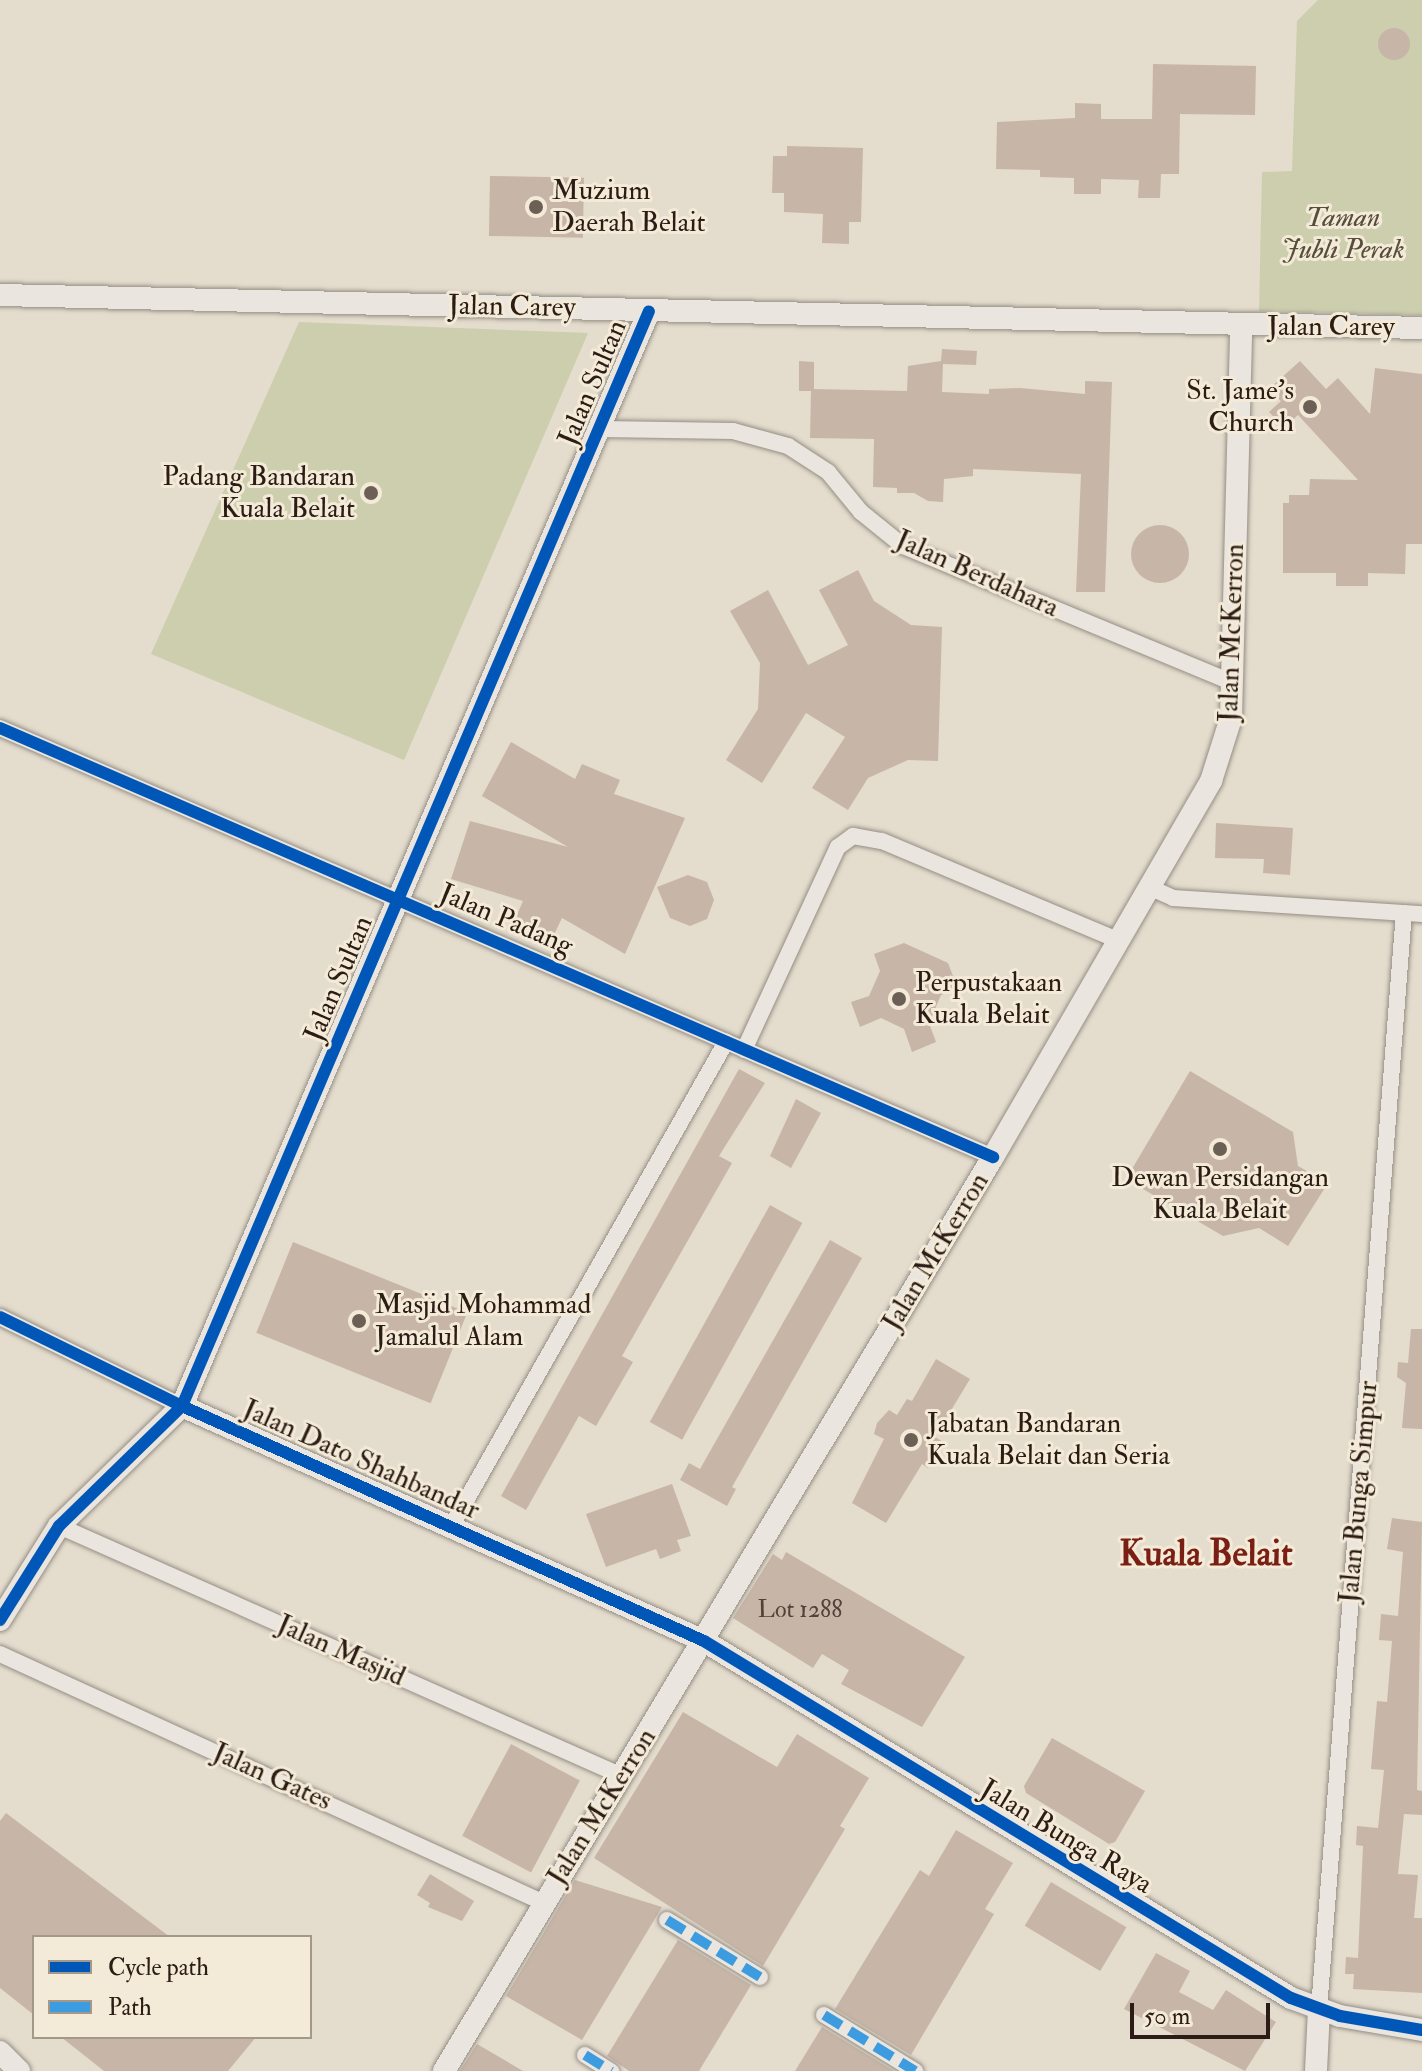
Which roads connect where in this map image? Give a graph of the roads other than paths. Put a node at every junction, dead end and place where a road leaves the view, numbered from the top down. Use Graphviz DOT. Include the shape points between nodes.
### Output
graph roads {
  1 [pos="0,295"];
  2 [pos="649,311"];
  3 [pos="1241,326"];
  4 [pos="1422,328"];
  5 [pos="601,429"];
  6 [pos="1232,682"];
  7 [pos="0,728"];
  8 [pos="1151,888"];
  9 [pos="399,900"];
  10 [pos="1404,913"];
  11 [pos="1422,914"];
  12 [pos="1120,941"];
  13 [pos="726,1042"];
  14 [pos="744,1050"];
  15 [pos="993,1157"];
  16 [pos="0,1317"];
  17 [pos="182,1406"];
  18 [pos="59,1526"];
  19 [pos="451,1527"];
  20 [pos="0,1620"];
  21 [pos="704,1641"];
  22 [pos="0,1654"];
  23 [pos="622,1776"];
  24 [pos="542,1902"];
  25 [pos="667,1920"];
  26 [pos="760,1977"];
  27 [pos="1319,2009"];
  28 [pos="824,2015"];
  29 [pos="1422,2030"];
  30 [pos="0,2052"];
  31 [pos="585,2055"];
  32 [pos="19,2071"];
  33 [pos="444,2071"];
  34 [pos="611,2071"];
  35 [pos="915,2071"];
  36 [pos="1316,2071"];
  1 -- 2 [label="street, Jalan Carey"];
  2 -- 3 [label="street, Jalan Carey"];
  2 -- 5 [label="street, Jalan Sultan"];
  3 -- 4 [label="street, Jalan Carey"];
  3 -- 6 [label="street, Jalan McKerron"];
  5 -- 6 [label="street, Jalan Berdahara" via="733,431 788,446 828,472 861,512 903,546"];
  5 -- 9 [label="street, Jalan Sultan"];
  6 -- 8 [label="street, Jalan McKerron" via="1230,728 1218,764"];
  7 -- 9 [label="street, Jalan Padang"];
  8 -- 10 [label="street" via="1173,898"];
  8 -- 12 [label="street, Jalan McKerron"];
  9 -- 13 [label="street, Jalan Padang"];
  9 -- 17 [label="street, Jalan Sultan"];
  10 -- 11 [label="street"];
  10 -- 27 [label="street, Jalan Bunga Simpur"];
  12 -- 14 [label="street" via="882,841 853,836 838,847"];
  12 -- 15 [label="street, Jalan McKerron"];
  13 -- 14 [label="street, Jalan Padang"];
  13 -- 19 [label="street"];
  14 -- 15 [label="street, Jalan Padang"];
  15 -- 21 [label="street, Jalan McKerron"];
  16 -- 17 [label="street, Jalan Dato Shahbandar"];
  17 -- 18 [label="street, Jalan Sultan"];
  17 -- 19 [label="street, Jalan Dato Shahbandar"];
  18 -- 20 [label="street, Jalan Sultan"];
  18 -- 23 [label="street, Jalan Masjid"];
  19 -- 21 [label="street, Jalan Dato Shahbandar"];
  21 -- 23 [label="street, Jalan McKerron"];
  21 -- 27 [label="street, Jalan Bunga Raya" via="1151,1917"];
  22 -- 24 [label="street, Jalan Gates"];
  23 -- 24 [label="street, Jalan McKerron"];
  24 -- 33 [label="street, Jalan McKerron"];
  25 -- 26 [label="street"];
  27 -- 29 [label="street, Jalan Bunga Raya"];
  27 -- 36 [label="street, Jalan Bunga Simpur"];
  28 -- 35 [label="street"];
  30 -- 32 [label="street"];
  31 -- 34 [label="street"];
}
